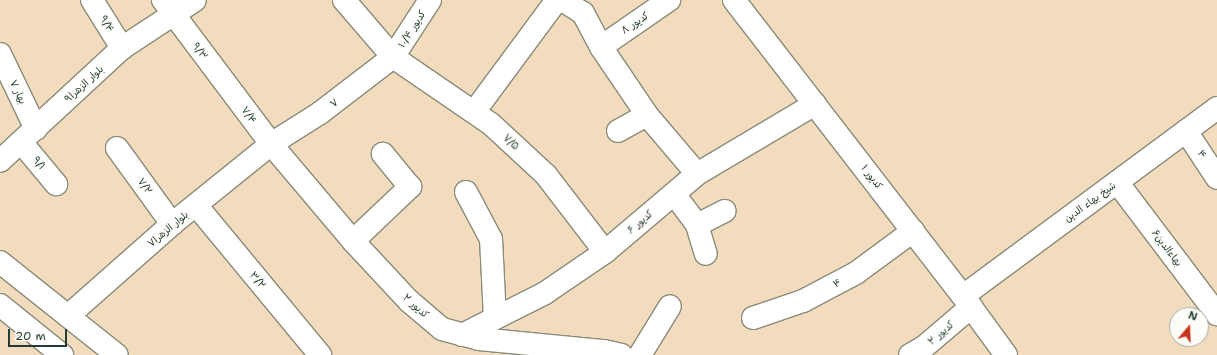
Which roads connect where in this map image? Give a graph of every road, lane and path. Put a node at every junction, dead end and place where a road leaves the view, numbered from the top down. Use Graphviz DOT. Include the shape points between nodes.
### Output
graph roads {
  1 [pos="92,0"];
  2 [pos="195,0"];
  3 [pos="430,0"];
  4 [pos="557,0"];
  5 [pos="562,0"];
  6 [pos="669,0"];
  7 [pos="736,0"];
  8 [pos="345,1"];
  9 [pos="168,8"];
  10 [pos="601,47"];
  11 [pos="122,48"];
  12 [pos="0,54"];
  13 [pos="393,57"];
  14 [pos="228,85"];
  15 [pos="815,104"];
  16 [pos="1217,108"];
  17 [pos="474,112"];
  18 [pos="647,115"];
  19 [pos="618,131"];
  20 [pos="1186,131"];
  21 [pos="29,135"];
  22 [pos="271,144"];
  23 [pos="118,148"];
  24 [pos="383,154"];
  25 [pos="0,161"];
  26 [pos="697,174"];
  27 [pos="1217,178"];
  28 [pos="1117,182"];
  29 [pos="56,184"];
  30 [pos="466,192"];
  31 [pos="674,194"];
  32 [pos="196,205"];
  33 [pos="725,211"];
  34 [pos="172,224"];
  35 [pos="697,225"];
  36 [pos="913,231"];
  37 [pos="353,241"];
  38 [pos="605,252"];
  39 [pos="706,254"];
  40 [pos="0,262"];
  41 [pos="967,301"];
  42 [pos="0,305"];
  43 [pos="670,306"];
  44 [pos="1217,314"];
  45 [pos="68,316"];
  46 [pos="495,318"];
  47 [pos="753,318"];
  48 [pos="462,334"];
  49 [pos="518,349"];
  50 [pos="62,355"];
  51 [pos="117,355"];
  52 [pos="320,355"];
  53 [pos="622,355"];
  54 [pos="640,355"];
  55 [pos="910,355"];
  56 [pos="1006,355"];
  1 -- 11 [label="street, ۹/۴"];
  2 -- 9 [label="street, بلوار الزهرا۹"];
  3 -- 13 [label="street, کدیور ۱۰/۴"];
  4 -- 17 [label="street"];
  5 -- 10 [label="street" via="583,13"];
  6 -- 10 [label="street, کدیور ۸"];
  7 -- 15 [label="street, کدیور ۱"];
  8 -- 13 [label="street, ۷/۵"];
  9 -- 11 [label="street, بلوار الزهرا۹"];
  9 -- 14 [label="street, ۹/۳"];
  10 -- 18 [label="street"];
  11 -- 21 [label="street, بلوار الزهرا۹"];
  12 -- 21 [label="street, بهار ۷"];
  13 -- 17 [label="street, ۷/۵"];
  13 -- 22 [label="street, ۷" via="320,113"];
  14 -- 22 [label="street, ۷/۴"];
  15 -- 26 [label="street, کدیور ۶"];
  15 -- 36 [label="street, کدیور ۱"];
  16 -- 20 [label="street, شیخ بهاء الدین"];
  17 -- 38 [label="street, ۷/۵" via="491,124 546,175"];
  18 -- 19 [label="street"];
  18 -- 26 [label="street"];
  20 -- 27 [label="street, ۴"];
  20 -- 28 [label="street, شیخ بهاء الدین"];
  21 -- 25 [label="street, بلوار الزهرا۹"];
  21 -- 29 [label="street, ۹/۱"];
  22 -- 32 [label="street, بلوار الزهرا۷"];
  22 -- 37 [label="street, ۲ کدیور"];
  23 -- 34 [label="street, ۷/۲"];
  24 -- 37 [label="street" via="410,187"];
  26 -- 31 [label="street, کدیور ۶"];
  28 -- 41 [label="street, شیخ بهاء الدین"];
  28 -- 44 [label="street, ۶بهاءالدين"];
  30 -- 46 [label="street" via="491,239"];
  31 -- 35 [label="street"];
  31 -- 38 [label="street, کدیور ۶"];
  32 -- 34 [label="street, بلوار الزهرا۷"];
  32 -- 52 [label="street, ۳/۲"];
  33 -- 35 [label="street"];
  34 -- 45 [label="street, بلوار الزهرا۷"];
  35 -- 39 [label="street"];
  36 -- 41 [label="street, کدیور ۱"];
  36 -- 47 [label="street, ۴" via="856,273 803,301"];
  37 -- 48 [label="street, ۲ کدیور" via="409,302 442,329"];
  38 -- 46 [label="street, کدیور ۶" via="545,294"];
  40 -- 45 [label="street"];
  41 -- 55 [label="street, ۲ کدیور" via="924,347"];
  41 -- 56 [label="street, کدیور ۱"];
  42 -- 50 [label="street"];
  43 -- 54 [label="street"];
  45 -- 51 [label="street"];
  46 -- 48 [label="street, کدیور ۶"];
  48 -- 49 [label="street, ۲ کدیور"];
  49 -- 53 [label="street, ۲ کدیور" via="604,351"];
}
